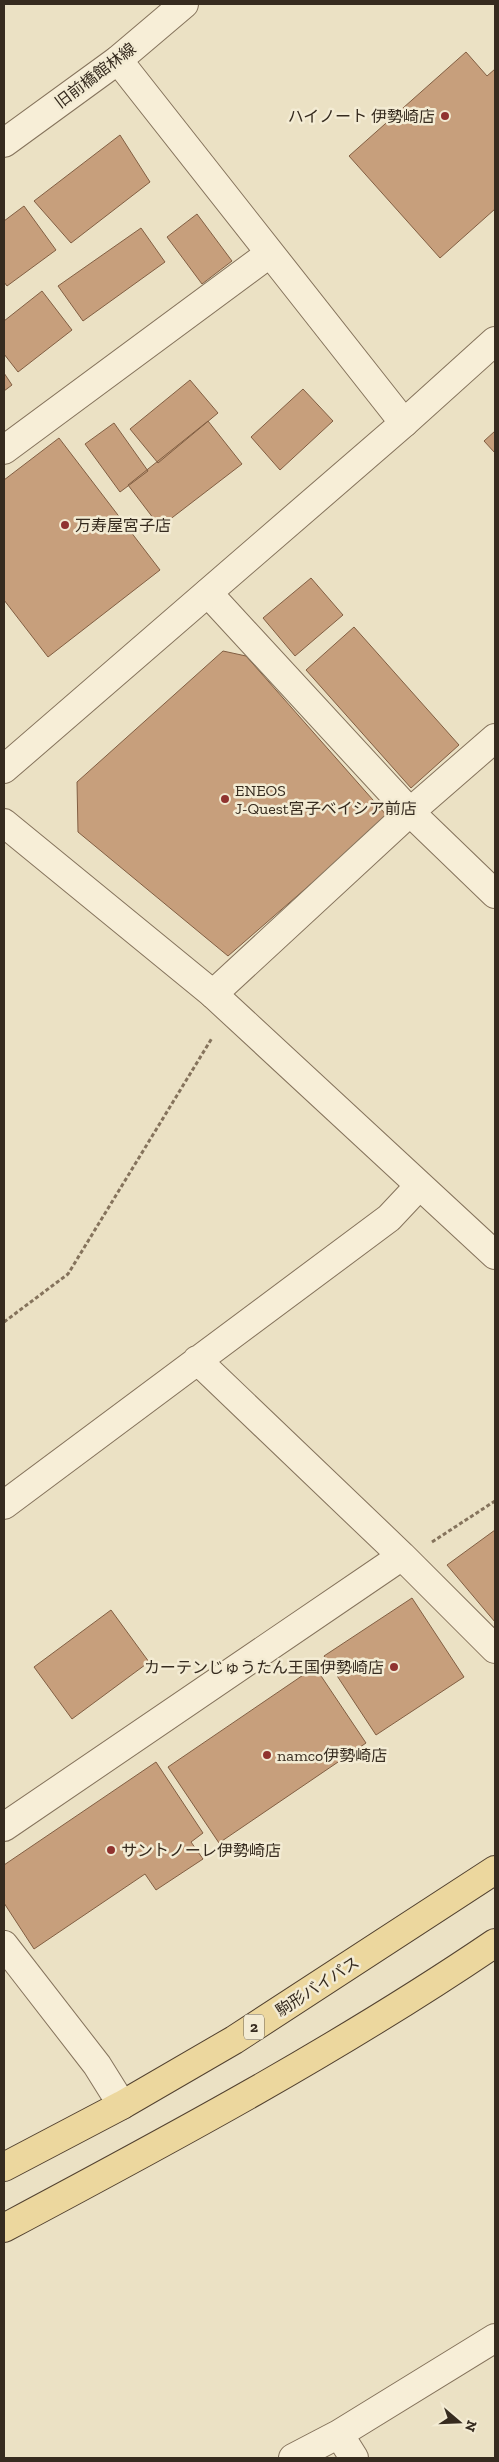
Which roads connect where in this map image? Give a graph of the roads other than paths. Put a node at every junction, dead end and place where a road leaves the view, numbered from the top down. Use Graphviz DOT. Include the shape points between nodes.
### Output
graph roads {
  1 [pos="184,4"];
  2 [pos="118,60"];
  3 [pos="4,143"];
  4 [pos="269,254"];
  5 [pos="495,341"];
  6 [pos="404,423"];
  7 [pos="4,450"];
  8 [pos="208,592"];
  9 [pos="495,738"];
  10 [pos="4,769"];
  11 [pos="410,812"];
  12 [pos="4,823"];
  13 [pos="495,894"];
  14 [pos="221,1002"];
  15 [pos="419,1186"];
  16 [pos="495,1255"];
  17 [pos="197,1360"];
  18 [pos="4,1505"];
  19 [pos="402,1556"];
  20 [pos="495,1649"];
  21 [pos="4,1827"];
  22 [pos="495,1870"];
  23 [pos="495,1943"];
  24 [pos="4,1945"];
  25 [pos="122,2105"];
  26 [pos="4,2167"];
  27 [pos="4,2228"];
  28 [pos="495,2338"];
  29 [pos="338,2434"];
  30 [pos="293,2458"];
  31 [pos="354,2458"];
  1 -- 2 [label="street, 旧前橋館林線"];
  2 -- 3 [label="street, 旧前橋館林線"];
  2 -- 4 [label="street"];
  4 -- 6 [label="street"];
  4 -- 7 [label="street"];
  5 -- 6 [label="street"];
  6 -- 8 [label="street"];
  8 -- 10 [label="street"];
  8 -- 11 [label="street"];
  9 -- 11 [label="street"];
  11 -- 13 [label="street"];
  11 -- 14 [label="street"];
  12 -- 14 [label="street"];
  14 -- 15 [label="street"];
  15 -- 16 [label="street"];
  15 -- 17 [label="street" via="389,1218"];
  17 -- 18 [label="street"];
  17 -- 19 [label="street"];
  19 -- 20 [label="street"];
  19 -- 21 [label="street"];
  22 -- 25 [label="main road, 駒形バイパス / 2" via="234,2040"];
  23 -- 27 [label="main road" via="341,2040 146,2152"];
  24 -- 25 [label="street" via="97,2065"];
  25 -- 26 [label="main road, 駒形バイパス / 2"];
  28 -- 29 [label="street"];
  29 -- 30 [label="street"];
  29 -- 31 [label="street"];
}
